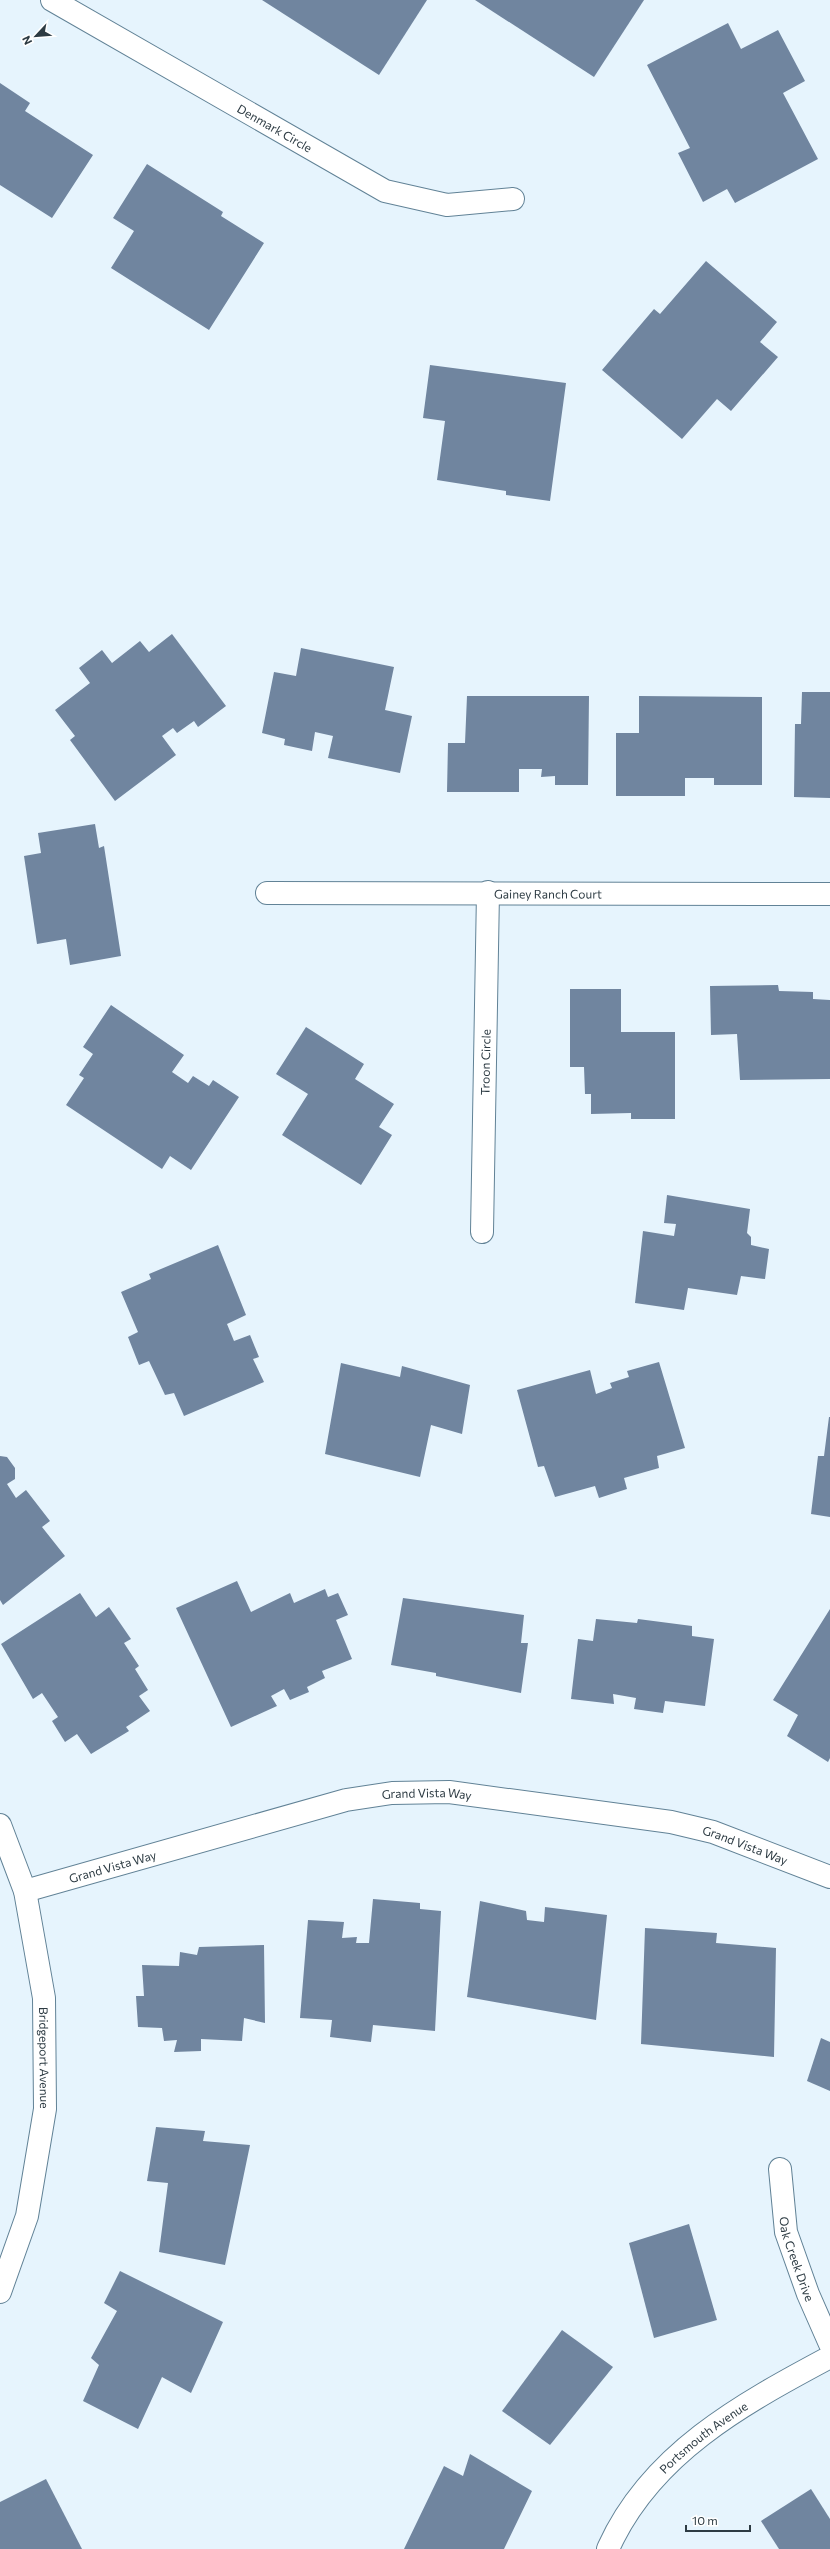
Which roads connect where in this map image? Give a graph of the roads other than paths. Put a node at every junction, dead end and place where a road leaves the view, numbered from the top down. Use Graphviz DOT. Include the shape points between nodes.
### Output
graph roads {
  1 [pos="52,0"];
  2 [pos="513,199"];
  3 [pos="488,892"];
  4 [pos="267,893"];
  5 [pos="830,894"];
  6 [pos="482,1232"];
  7 [pos="0,1825"];
  8 [pos="830,1877"];
  9 [pos="25,1891"];
  10 [pos="780,2169"];
  11 [pos="0,2292"];
  12 [pos="830,2344"];
  13 [pos="830,2357"];
  14 [pos="608,2549"];
  1 -- 2 [label="street, Denmark Circle" via="385,191 448,205"];
  3 -- 4 [label="street, Gainey Ranch Court"];
  3 -- 5 [label="street, Gainey Ranch Court"];
  3 -- 6 [label="street, Troon Circle"];
  7 -- 9 [label="street, Bridgeport Avenue"];
  8 -- 9 [label="street, Grand Vista Way" via="713,1832 670,1822 449,1792 392,1793 346,1800"];
  9 -- 11 [label="street, Bridgeport Avenue" via="44,1998 45,2109 27,2216"];
  10 -- 12 [label="street, Oak Creek Drive" via="786,2232 808,2294"];
  13 -- 14 [label="street, Portsmouth Avenue" via="716,2423 675,2455 640,2492"];
}
